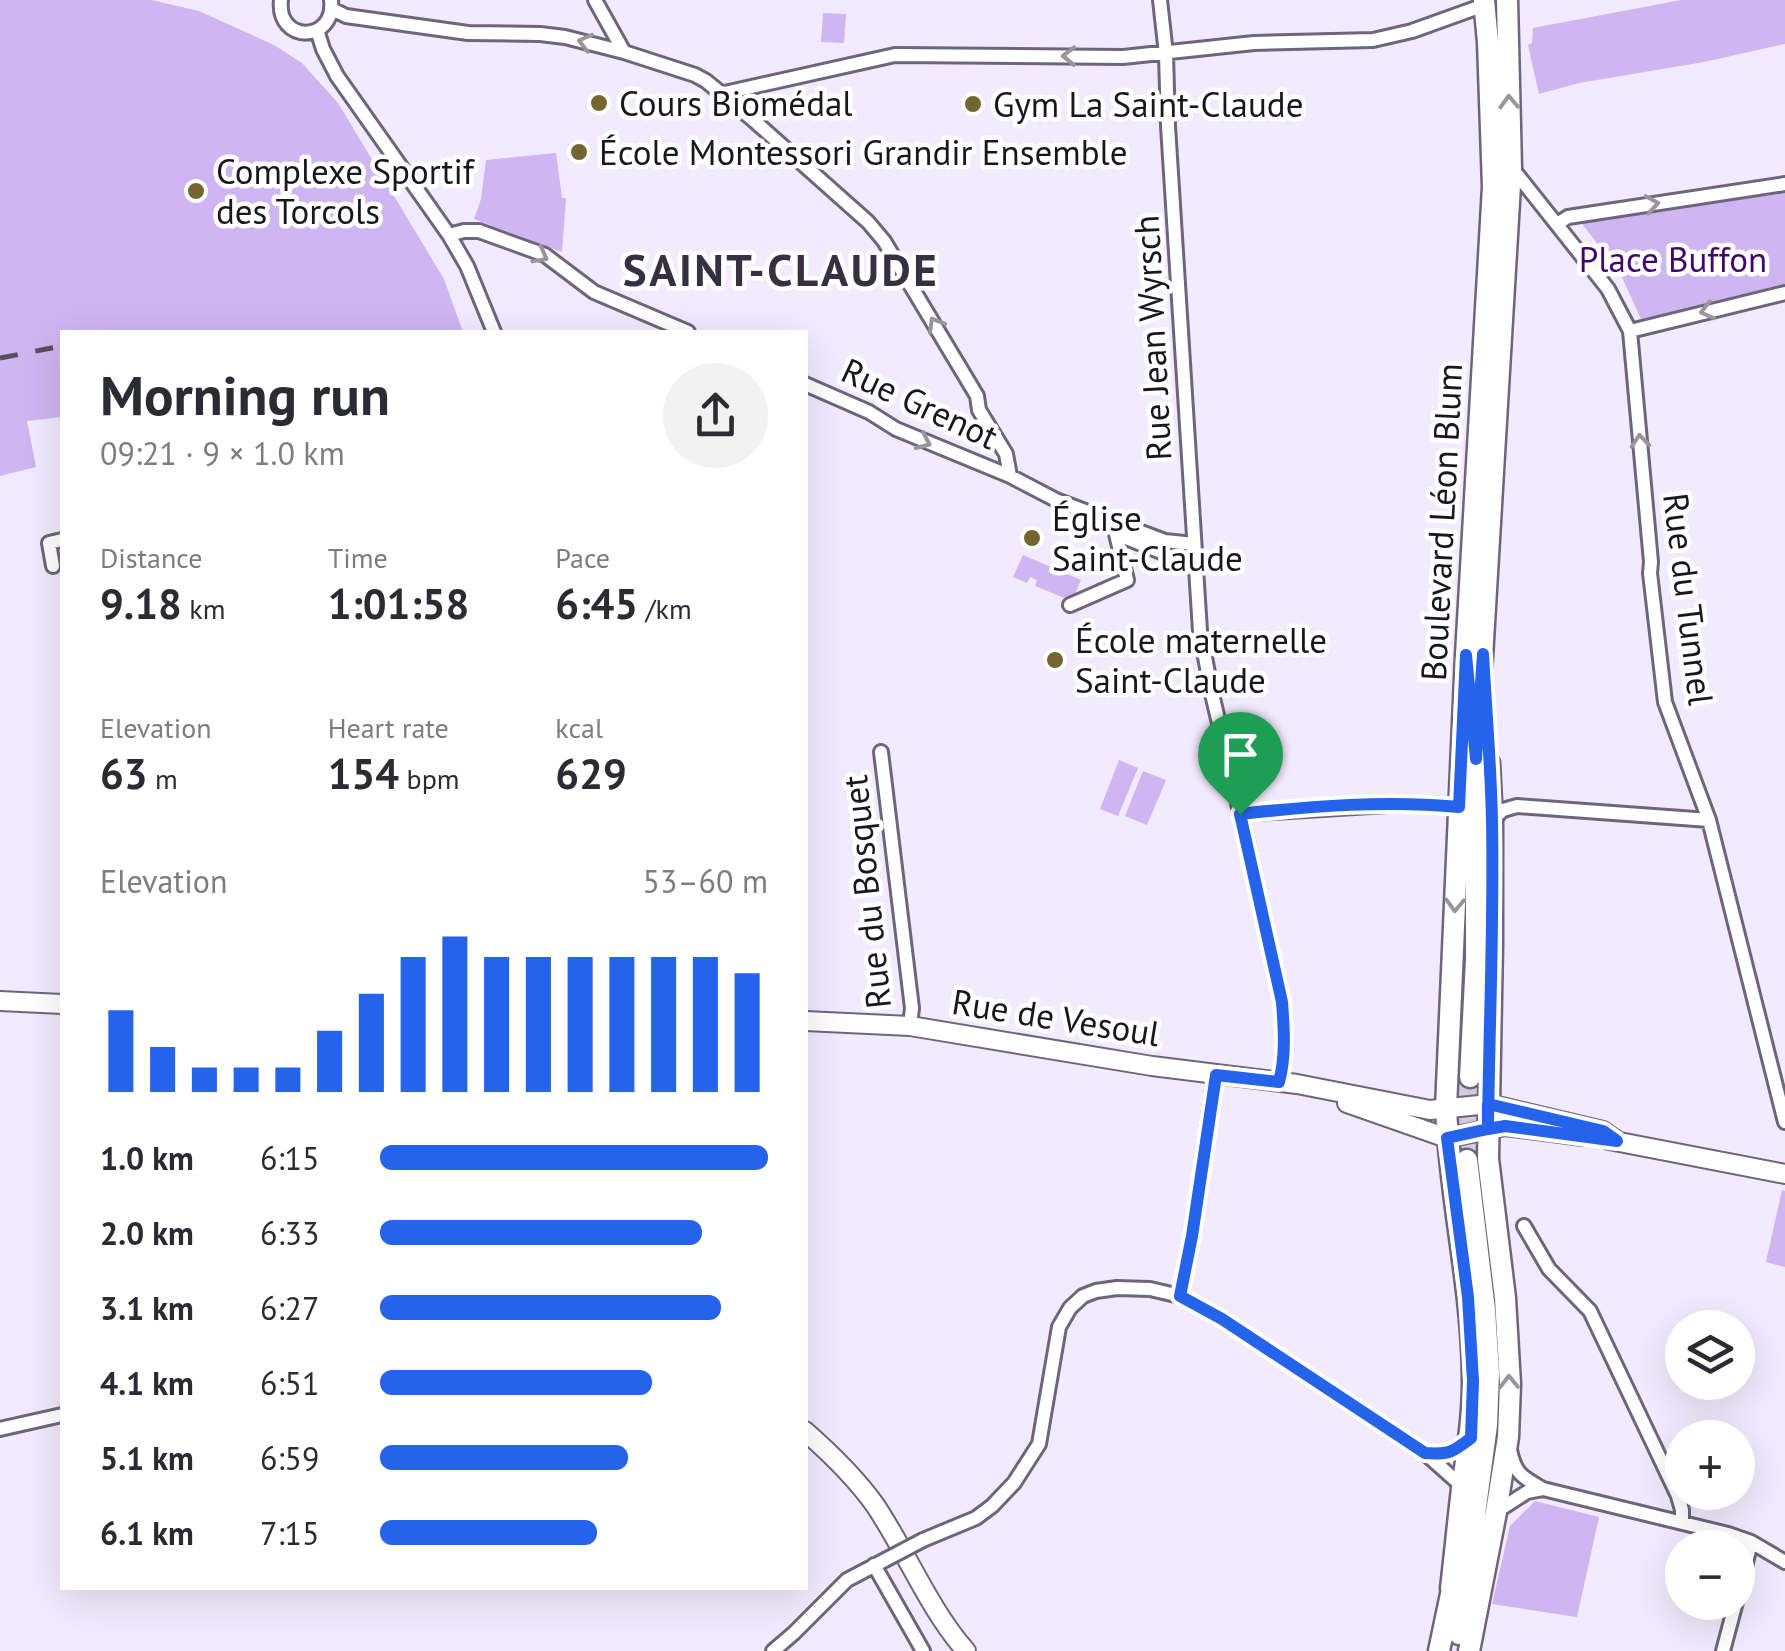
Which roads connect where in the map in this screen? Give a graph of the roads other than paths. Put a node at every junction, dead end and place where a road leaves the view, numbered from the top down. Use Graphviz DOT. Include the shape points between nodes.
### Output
graph roads {
  1 [pos="281,0"];
  2 [pos="596,0"];
  3 [pos="1160,0"];
  4 [pos="1508,0"];
  5 [pos="1487,2"];
  6 [pos="331,5"];
  7 [pos="317,30"];
  8 [pos="624,52"];
  9 [pos="1166,54"];
  10 [pos="720,94"];
  11 [pos="1511,168"];
  12 [pos="1785,184"];
  13 [pos="1557,224"];
  14 [pos="450,235"];
  15 [pos="1785,293"];
  16 [pos="493,330"];
  17 [pos="683,330"];
  18 [pos="1630,332"];
  19 [pos="808,385"];
  20 [pos="1010,476"];
  21 [pos="60,540"];
  22 [pos="1194,544"];
  23 [pos="1161,552"];
  24 [pos="53,566"];
  25 [pos="1070,605"];
  26 [pos="1474,654"];
  27 [pos="881,752"];
  28 [pos="1459,807"];
  29 [pos="1240,814"];
  30 [pos="1492,820"];
  31 [pos="1710,820"];
  32 [pos="0,1002"];
  33 [pos="60,1004"];
  34 [pos="808,1021"];
  35 [pos="910,1026"];
  36 [pos="1216,1075"];
  37 [pos="1470,1078"];
  38 [pos="1288,1084"];
  39 [pos="1488,1104"];
  40 [pos="1446,1108"];
  41 [pos="1785,1122"];
  42 [pos="1497,1127"];
  43 [pos="1447,1138"];
  44 [pos="1617,1141"];
  45 [pos="1467,1160"];
  46 [pos="1785,1172"];
  47 [pos="1524,1226"];
  48 [pos="1180,1296"];
  49 [pos="60,1415"];
  50 [pos="0,1429"];
  51 [pos="808,1434"];
  52 [pos="1508,1436"];
  53 [pos="1471,1438"];
  54 [pos="1425,1453"];
  55 [pos="1471,1484"];
  56 [pos="1543,1489"];
  57 [pos="1496,1512"];
  58 [pos="1682,1522"];
  59 [pos="1713,1530"];
  60 [pos="1755,1544"];
  61 [pos="1785,1562"];
  62 [pos="880,1563"];
  63 [pos="1732,1620"];
  64 [pos="773,1651"];
  65 [pos="923,1651"];
  66 [pos="966,1651"];
  67 [pos="1439,1651"];
  68 [pos="1456,1651"];
  69 [pos="1469,1651"];
  70 [pos="1724,1651"];
  1 -- 7 [label="street" via="282,17 293,29"];
  2 -- 8 [label="street"];
  3 -- 9 [label="street, Rue Jean Wyrsch"];
  11 -- 4 [label="main road, Boulevard Léon Blum, one-way"];
  5 -- 9 [label="street" via="1373,40 1254,43"];
  5 -- 26 [label="main road, Boulevard Léon Blum" via="1493,187"];
  6 -- 7 [label="street" via="330,18"];
  8 -- 6 [label="street, one-way" via="566,37 468,33 346,16"];
  7 -- 14 [label="street" via="337,76"];
  8 -- 10 [label="street" via="695,75"];
  9 -- 10 [label="street, one-way" via="896,54"];
  9 -- 22 [label="street, Rue Jean Wyrsch"];
  20 -- 10 [label="street, one-way" via="977,396 884,241"];
  11 -- 13 [label="street, Rue du Tunnel"];
  11 -- 26 [label="main road, Boulevard Léon Blum"];
  13 -- 12 [label="street, one-way"];
  13 -- 18 [label="street, Rue du Tunnel" via="1608,289"];
  14 -- 16 [label="street"];
  14 -- 17 [label="street, one-way" via="478,232 534,251 594,292"];
  15 -- 18 [label="street, one-way"];
  31 -- 18 [label="street, Rue du Tunnel, one-way" via="1665,702"];
  19 -- 20 [label="street, Rue Grenot, one-way"];
  20 -- 22 [label="street, Rue Grenot" via="1165,542"];
  21 -- 24 [label="street" via="49,543"];
  22 -- 29 [label="street, Rue Jean Wyrsch" via="1203,647"];
  23 -- 25 [label="street" via="1116,534 1128,580"];
  26 -- 28 [label="main road, Boulevard Léon Blum"];
  26 -- 30 [label="main road"];
  26 -- 37 [label="main road"];
  27 -- 35 [label="street, Rue du Bosquet"];
  28 -- 29 [label="street"];
  28 -- 40 [label="main road, Boulevard Léon Blum, one-way"];
  29 -- 38 [label="street, Rue Jean Wyrsch" via="1282,1002"];
  30 -- 31 [label="street" via="1517,806"];
  30 -- 39 [label="main road"];
  31 -- 41 [label="street, Rue du Tunnel"];
  32 -- 33 [label="main road"];
  34 -- 35 [label="main road, Rue de Vesoul"];
  35 -- 36 [label="main road, Rue de Vesoul"];
  36 -- 38 [label="main road, Rue de Vesoul"];
  36 -- 48 [label="street"];
  38 -- 40 [label="main road, Rue de Vesoul"];
  38 -- 43 [label="main road, Rue de Vesoul"];
  39 -- 40 [label="main road, Rue de Vesoul"];
  39 -- 42 [label="main road"];
  39 -- 44 [label="main road, Rue de Vesoul" via="1603,1131"];
  40 -- 43 [label="main road, Boulevard Léon Blum"];
  42 -- 43 [label="main road, Rue de Vesoul"];
  42 -- 44 [label="main road, Rue de Vesoul"];
  52 -- 42 [label="main road, one-way" via="1505,1298 1490,1175"];
  43 -- 53 [label="main road, Boulevard Léon Blum" via="1468,1297"];
  44 -- 46 [label="main road, Rue de Vesoul"];
  45 -- 55 [label="main road" via="1489,1373 1487,1425"];
  47 -- 58 [label="street" via="1549,1269 1590,1311 1678,1496"];
  48 -- 54 [label="street"];
  48 -- 62 [label="street, bridge" via="1116,1288 1083,1296 1060,1327 1038,1444 1014,1483 976,1518"];
  49 -- 50 [label="street"];
  51 -- 66 [label="main road" via="874,1504"];
  52 -- 56 [label="street" via="1514,1468"];
  52 -- 57 [label="main road"];
  53 -- 54 [label="street" via="1453,1452"];
  53 -- 55 [label="main road, Boulevard Léon Blum"];
  54 -- 55 [label="street"];
  55 -- 67 [label="main road"];
  55 -- 68 [label="main road"];
  56 -- 57 [label="street"];
  56 -- 58 [label="street"];
  57 -- 69 [label="main road"];
  58 -- 59 [label="street"];
  60 -- 61 [label="street"];
  62 -- 64 [label="street" via="847,1580"];
  62 -- 65 [label="street"];
  63 -- 70 [label="street"];
}
